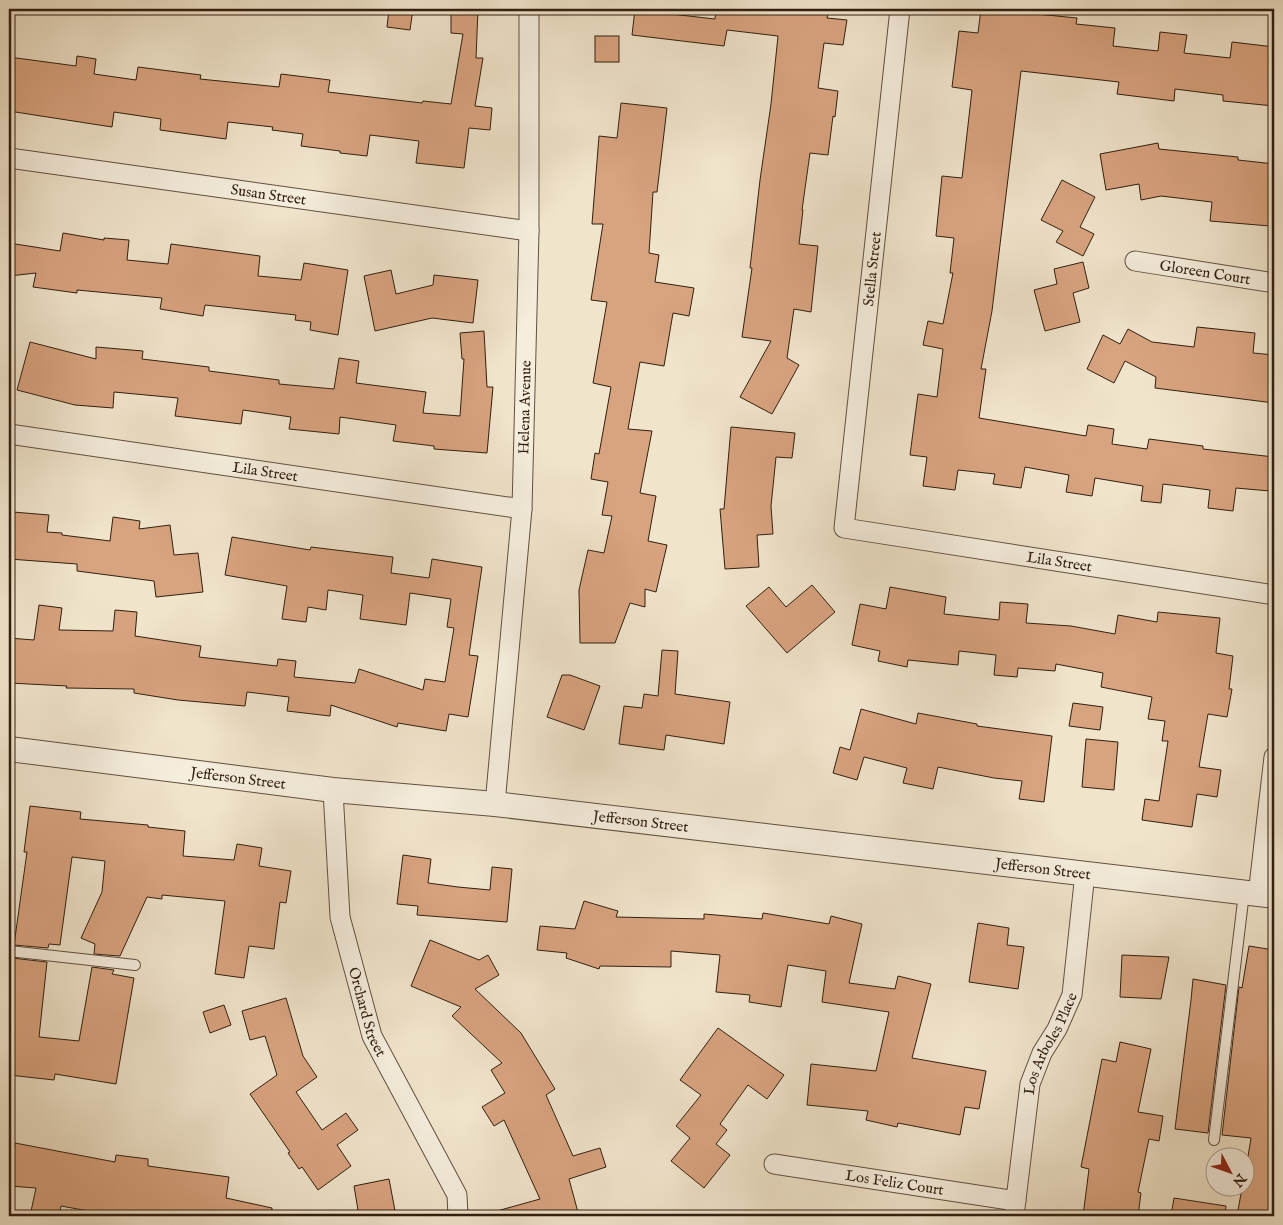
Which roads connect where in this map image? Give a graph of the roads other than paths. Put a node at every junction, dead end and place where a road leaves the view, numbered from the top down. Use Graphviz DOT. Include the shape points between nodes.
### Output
graph roads {
  1 [pos="529,9"];
  2 [pos="900,9"];
  3 [pos="9,158"];
  4 [pos="528,231"];
  5 [pos="1136,261"];
  6 [pos="1274,283"];
  7 [pos="9,434"];
  8 [pos="522,509"];
  9 [pos="844,528"];
  10 [pos="1274,595"];
  11 [pos="9,753"];
  12 [pos="1274,756"];
  13 [pos="332,790"];
  14 [pos="495,804"];
  15 [pos="1084,873"];
  16 [pos="1259,895"];
  17 [pos="9,951"];
  18 [pos="135,965"];
  19 [pos="1214,1140"];
  20 [pos="774,1164"];
  21 [pos="1015,1208"];
  22 [pos="458,1216"];
  1 -- 4 [label="street, Helena Avenue"];
  2 -- 9 [label="street, Stella Street"];
  3 -- 4 [label="street, Susan Street"];
  4 -- 8 [label="street, Helena Avenue"];
  5 -- 6 [label="street, Gloreen Court"];
  7 -- 8 [label="street, Lila Street"];
  8 -- 14 [label="street, Helena Avenue"];
  9 -- 10 [label="street, Lila Street"];
  11 -- 13 [label="street, Jefferson Street"];
  12 -- 16 [label="street"];
  13 -- 14 [label="street, Jefferson Street"];
  13 -- 22 [label="street, Orchard Street" via="340,917 372,1036 457,1195"];
  14 -- 15 [label="street, Jefferson Street"];
  15 -- 16 [label="street, Jefferson Street"];
  15 -- 21 [label="street, Los Arboles Place" via="1072,995 1030,1084"];
  16 -- 19 [label="lane"];
  17 -- 18 [label="lane"];
  20 -- 21 [label="street, Los Feliz Court"];
}
